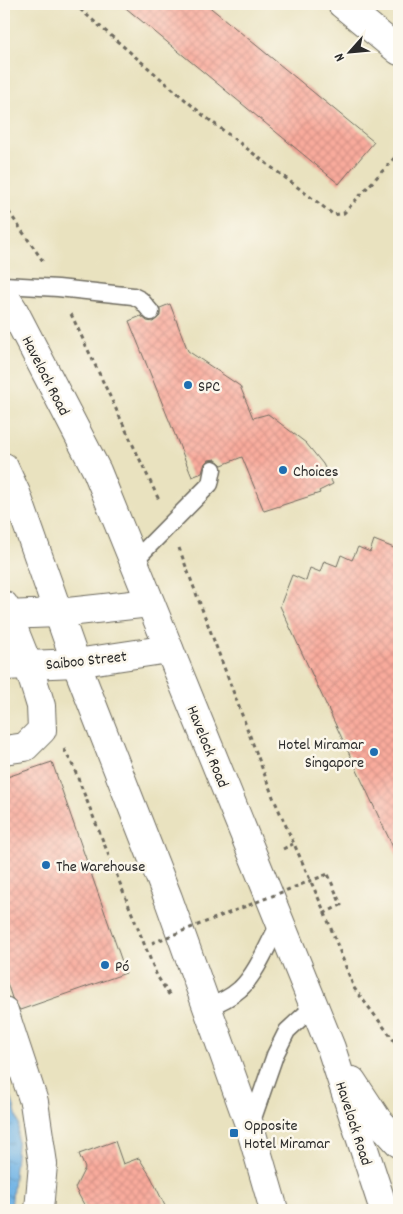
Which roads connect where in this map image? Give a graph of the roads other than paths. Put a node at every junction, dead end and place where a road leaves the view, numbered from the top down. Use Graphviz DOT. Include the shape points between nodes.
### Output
graph roads {
  1 [pos="342,4"];
  2 [pos="399,51"];
  3 [pos="4,285"];
  4 [pos="4,295"];
  5 [pos="151,312"];
  6 [pos="4,467"];
  7 [pos="213,469"];
  8 [pos="133,562"];
  9 [pos="150,603"];
  10 [pos="5,612"];
  11 [pos="59,613"];
  12 [pos="169,649"];
  13 [pos="76,663"];
  14 [pos="16,666"];
  15 [pos="4,750"];
  16 [pos="280,922"];
  17 [pos="314,1006"];
  18 [pos="206,1008"];
  19 [pos="4,1011"];
  20 [pos="331,1048"];
  21 [pos="250,1127"];
  22 [pos="399,1143"];
  23 [pos="39,1210"];
  24 [pos="274,1210"];
  25 [pos="384,1210"];
  1 -- 2 [label="main road"];
  3 -- 5 [label="lane" via="133,296"];
  4 -- 8 [label="main road, Havelock Road" via="97,471"];
  6 -- 11 [label="main road"];
  7 -- 8 [label="lane" via="210,484"];
  8 -- 9 [label="main road, Havelock Road"];
  9 -- 11 [label="main road"];
  9 -- 12 [label="main road, Havelock Road"];
  10 -- 11 [label="main road"];
  10 -- 14 [label="main road"];
  11 -- 13 [label="main road"];
  12 -- 13 [label="main road, Saiboo Street"];
  12 -- 16 [label="main road, Havelock Road"];
  13 -- 14 [label="main road, Saiboo Street"];
  13 -- 18 [label="main road" via="168,898"];
  14 -- 15 [label="main road" via="41,706 42,730 24,747"];
  16 -- 17 [label="main road, Havelock Road"];
  16 -- 18 [label="lane" via="241,988 222,1002"];
  17 -- 20 [label="main road, Havelock Road"];
  17 -- 21 [label="lane" via="287,1031 275,1055"];
  18 -- 21 [label="main road"];
  19 -- 23 [label="main road" via="34,1102 42,1164"];
  20 -- 22 [label="main road" via="377,1119"];
  20 -- 25 [label="main road, Havelock Road"];
  21 -- 24 [label="main road"];
}
